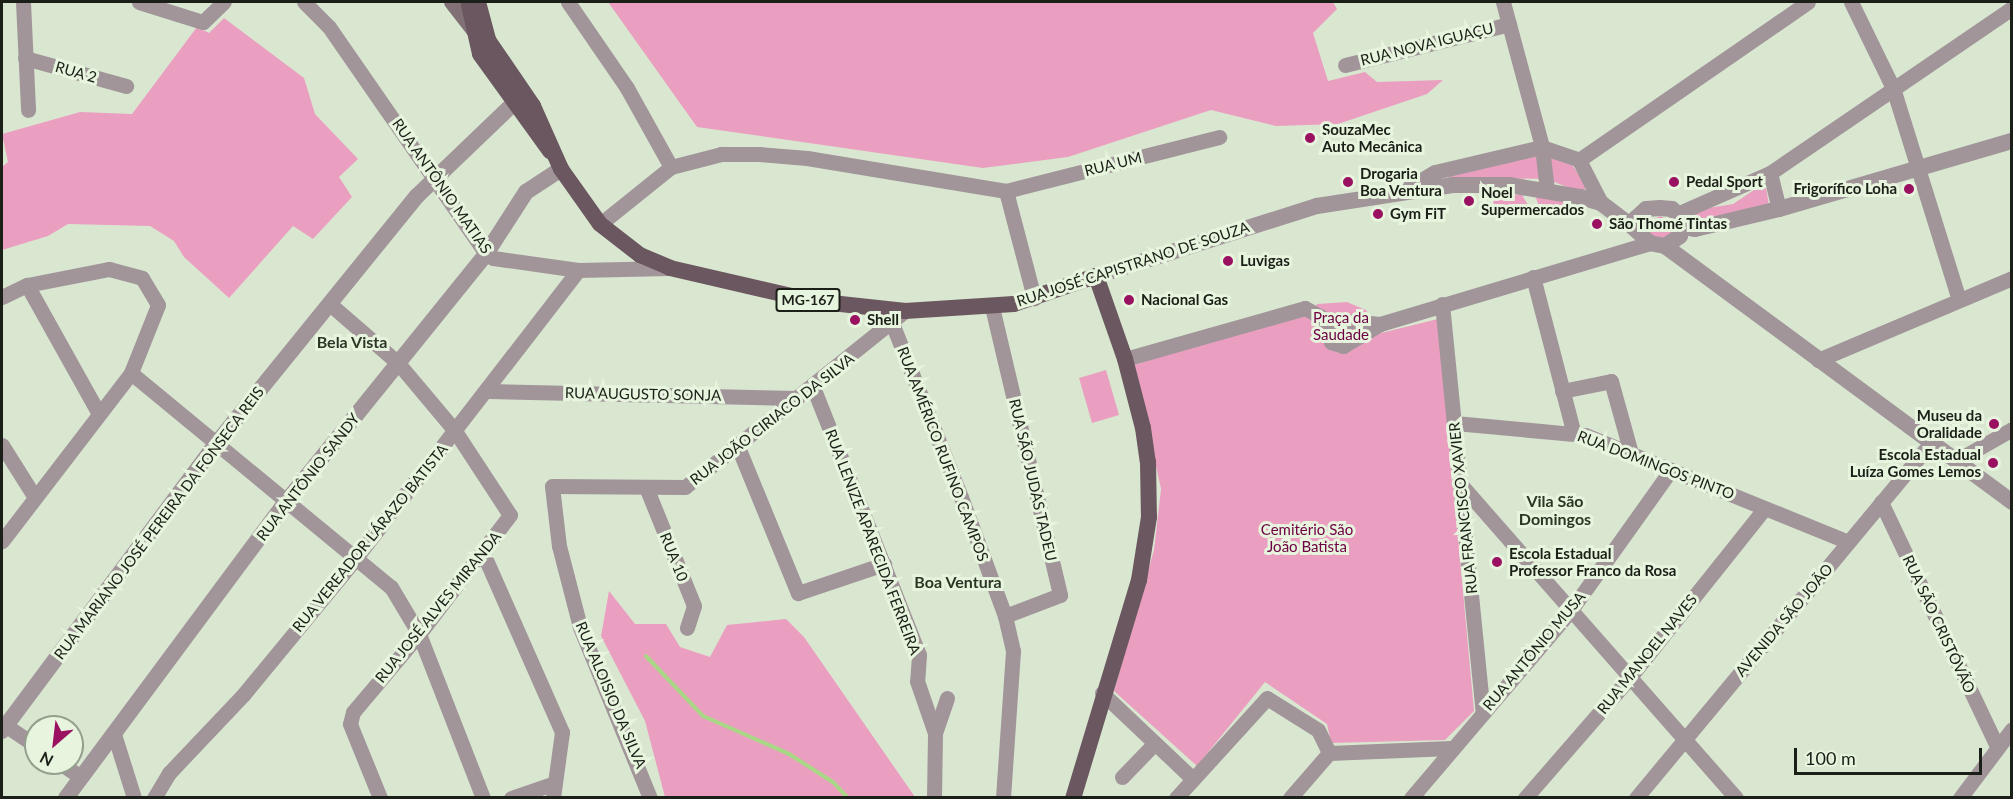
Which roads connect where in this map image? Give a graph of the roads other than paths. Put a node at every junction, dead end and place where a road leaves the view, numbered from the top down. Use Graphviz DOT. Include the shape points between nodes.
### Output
graph roads {
  1 [pos="23,2"];
  2 [pos="139,2"];
  3 [pos="224,2"];
  4 [pos="304,2"];
  5 [pos="439,2"];
  6 [pos="452,2"];
  7 [pos="468,2"];
  8 [pos="478,2"];
  9 [pos="568,2"];
  10 [pos="1503,2"];
  11 [pos="1808,2"];
  12 [pos="1851,2"];
  13 [pos="2012,8"];
  14 [pos="1509,24"];
  15 [pos="473,29"];
  16 [pos="480,54"];
  17 [pos="25,58"];
  18 [pos="1345,65"];
  19 [pos="514,81"];
  20 [pos="126,86"];
  21 [pos="1893,88"];
  22 [pos="513,104"];
  23 [pos="533,106"];
  24 [pos="28,110"];
  25 [pos="1219,137"];
  26 [pos="2012,141"];
  27 [pos="1542,147"];
  28 [pos="1579,160"];
  29 [pos="558,162"];
  30 [pos="670,167"];
  31 [pos="1921,167"];
  32 [pos="1770,173"];
  33 [pos="435,175"];
  34 [pos="1435,180"];
  35 [pos="1547,190"];
  36 [pos="1006,191"];
  37 [pos="1601,203"];
  38 [pos="1779,208"];
  39 [pos="1646,209"];
  40 [pos="600,224"];
  41 [pos="1681,225"];
  42 [pos="1634,227"];
  43 [pos="1657,245"];
  44 [pos="486,254"];
  45 [pos="1689,266"];
  46 [pos="670,268"];
  47 [pos="578,270"];
  48 [pos="1096,276"];
  49 [pos="1533,277"];
  50 [pos="2012,278"];
  51 [pos="27,285"];
  52 [pos="2,297"];
  53 [pos="1034,298"];
  54 [pos="1959,300"];
  55 [pos="1442,304"];
  56 [pos="331,305"];
  57 [pos="992,307"];
  58 [pos="905,311"];
  59 [pos="1325,319"];
  60 [pos="892,323"];
  61 [pos="1380,324"];
  62 [pos="1125,359"];
  63 [pos="1818,360"];
  64 [pos="398,363"];
  65 [pos="131,373"];
  66 [pos="813,387"];
  67 [pos="488,391"];
  68 [pos="1562,391"];
  69 [pos="797,398"];
  70 [pos="98,412"];
  71 [pos="1455,423"];
  72 [pos="2012,429"];
  73 [pos="455,431"];
  74 [pos="1573,431"];
  75 [pos="1931,442"];
  76 [pos="216,444"];
  77 [pos="2,445"];
  78 [pos="738,447"];
  79 [pos="1631,453"];
  80 [pos="1956,461"];
  81 [pos="1671,470"];
  82 [pos="552,486"];
  83 [pos="1462,486"];
  84 [pos="646,487"];
  85 [pos="34,496"];
  86 [pos="286,502"];
  87 [pos="1881,502"];
  88 [pos="2012,502"];
  89 [pos="1765,508"];
  90 [pos="2,541"];
  91 [pos="1848,542"];
  92 [pos="483,553"];
  93 [pos="355,559"];
  94 [pos="884,564"];
  95 [pos="1571,610"];
  96 [pos="1005,616"];
  97 [pos="687,628"];
  98 [pos="419,634"];
  99 [pos="1630,677"];
  100 [pos="1102,693"];
  101 [pos="947,698"];
  102 [pos="1483,712"];
  103 [pos="3,726"];
  104 [pos="2012,729"];
  105 [pos="935,733"];
  106 [pos="114,734"];
  107 [pos="24,739"];
  108 [pos="1685,740"];
  109 [pos="1155,743"];
  110 [pos="1997,746"];
  111 [pos="1451,748"];
  112 [pos="1329,753"];
  113 [pos="78,775"];
  114 [pos="81,777"];
  115 [pos="1122,777"];
  116 [pos="1192,778"];
  117 [pos="554,790"];
  118 [pos="1300,795"];
  119 [pos="66,798"];
  120 [pos="134,798"];
  121 [pos="154,798"];
  122 [pos="380,798"];
  123 [pos="483,798"];
  124 [pos="511,798"];
  125 [pos="650,798"];
  126 [pos="934,798"];
  127 [pos="1003,798"];
  128 [pos="1072,798"];
  129 [pos="1176,798"];
  130 [pos="1411,798"];
  131 [pos="1525,798"];
  132 [pos="1636,798"];
  133 [pos="1736,798"];
  134 [pos="1960,798"];
  1 -- 17 [label="street"];
  2 -- 3 [label="street" via="202,22"];
  4 -- 33 [label="street, RUA ANTÔNIO MATIAS" via="329,27"];
  5 -- 16 [label="main road, RUA JOSÉ CAPISTRANO DE SOUZA / MG-167"];
  6 -- 15 [label="main road, RUA JOSÉ CAPISTRANO DE SOUZA"];
  7 -- 15 [label="main road, MG-167"];
  8 -- 19 [label="main road, MG-167" via="488,40"];
  9 -- 30 [label="street" via="627,88"];
  10 -- 14 [label="street"];
  11 -- 28 [label="street"];
  12 -- 21 [label="street"];
  13 -- 21 [label="street"];
  14 -- 18 [label="street, RUA NOVA IGUAÇU"];
  14 -- 27 [label="street"];
  15 -- 16 [label="main road, MG-167"];
  15 -- 19 [label="main road, RUA JOSÉ CAPISTRANO DE SOUZA"];
  16 -- 22 [label="main road, RUA JOSÉ CAPISTRANO DE SOUZA / MG-167"];
  17 -- 20 [label="street, RUA 2"];
  17 -- 24 [label="street"];
  19 -- 23 [label="main road, RUA JOSÉ CAPISTRANO DE SOUZA / MG-167"];
  21 -- 31 [label="street"];
  21 -- 32 [label="street"];
  22 -- 23 [label="main road"];
  22 -- 29 [label="main road, RUA JOSÉ CAPISTRANO DE SOUZA / MG-167"];
  22 -- 33 [label="street, RUA MARIANO JOSÉ PEREIRA DA FONSECA REIS"];
  23 -- 29 [label="main road, RUA JOSÉ CAPISTRANO DE SOUZA / MG-167"];
  25 -- 36 [label="street, RUA UM"];
  26 -- 31 [label="street"];
  27 -- 28 [label="street"];
  27 -- 34 [label="street, RUA JOSÉ CAPISTRANO DE SOUZA"];
  27 -- 35 [label="street"];
  28 -- 37 [label="street, RUA JOSÉ CAPISTRANO DE SOUZA"];
  29 -- 40 [label="main road, RUA JOSÉ CAPISTRANO DE SOUZA / MG-167"];
  29 -- 44 [label="street, RUA ANTÔNIO SANDY" via="526,192"];
  30 -- 36 [label="street" via="721,154 759,154 807,158"];
  30 -- 40 [label="street"];
  31 -- 38 [label="street"];
  31 -- 54 [label="street"];
  32 -- 38 [label="street"];
  32 -- 41 [label="street"];
  33 -- 44 [label="street, RUA ANTÔNIO MATIAS"];
  33 -- 56 [label="street, RUA MARIANO JOSÉ PEREIRA DA FONSECA REIS"];
  34 -- 35 [label="street, RUA JOSÉ CAPISTRANO DE SOUZA"];
  34 -- 48 [label="street, RUA JOSÉ CAPISTRANO DE SOUZA" via="1402,191 1317,206"];
  35 -- 37 [label="street, RUA JOSÉ CAPISTRANO DE SOUZA"];
  36 -- 53 [label="street"];
  37 -- 39 [label="street"];
  37 -- 42 [label="street, RUA JOSÉ CAPISTRANO DE SOUZA"];
  38 -- 41 [label="street" via="1695,229"];
  39 -- 41 [label="street" via="1672,209"];
  39 -- 42 [label="street" via="1635,219"];
  40 -- 46 [label="main road, RUA JOSÉ CAPISTRANO DE SOUZA / MG-167" via="640,255"];
  41 -- 43 [label="street"];
  41 -- 45 [label="street"];
  42 -- 43 [label="street, RUA JOSÉ CAPISTRANO DE SOUZA"];
  43 -- 45 [label="street, RUA JOSÉ CAPISTRANO DE SOUZA"];
  43 -- 49 [label="street"];
  44 -- 47 [label="street, RUA ANTÔNIO MATIAS"];
  44 -- 64 [label="street, RUA ANTÔNIO SANDY"];
  45 -- 63 [label="street, RUA JOSÉ CAPISTRANO DE SOUZA"];
  46 -- 47 [label="street, RUA ANTÔNIO MATIAS"];
  46 -- 58 [label="main road, RUA JOSÉ CAPISTRANO DE SOUZA / MG-167" via="813,301"];
  47 -- 67 [label="street, RUA VEREADOR LÁRAZO BATISTA"];
  48 -- 53 [label="main road, RUA JOSÉ CAPISTRANO DE SOUZA / MG-167"];
  48 -- 62 [label="main road"];
  49 -- 55 [label="street"];
  49 -- 68 [label="street"];
  50 -- 54 [label="street"];
  51 -- 52 [label="street"];
  51 -- 65 [label="street" via="110,269 142,278 158,305"];
  51 -- 70 [label="street"];
  53 -- 57 [label="main road, RUA JOSÉ CAPISTRANO DE SOUZA / MG-167"];
  54 -- 63 [label="street"];
  55 -- 61 [label="street"];
  55 -- 71 [label="street, RUA FRANCISCO XAVIER"];
  56 -- 64 [label="street, RUA JOSÉ ALVES MIRANDA"];
  56 -- 76 [label="street, RUA MARIANO JOSÉ PEREIRA DA FONSECA REIS"];
  57 -- 58 [label="main road, RUA JOSÉ CAPISTRANO DE SOUZA / MG-167"];
  57 -- 96 [label="street, RUA SÃO JUDAS TADEU" via="1060,595"];
  58 -- 60 [label="street, RUA JOÃO CIRIACO DA SILVA"];
  59 -- 61 [label="street"];
  59 -- 61 [label="street" via="1328,338 1335,345 1354,342"];
  59 -- 62 [label="street" via="1305,308"];
  60 -- 66 [label="street, RUA JOÃO CIRIACO DA SILVA"];
  60 -- 96 [label="street, RUA AMÉRICO RUFINO CAMPOS"];
  62 -- 100 [label="main road" via="1148,462 1149,517 1139,580"];
  63 -- 75 [label="street, RUA JOSÉ CAPISTRANO DE SOUZA"];
  64 -- 73 [label="street, RUA JOSÉ ALVES MIRANDA"];
  64 -- 86 [label="street, RUA ANTÔNIO SANDY"];
  65 -- 70 [label="street"];
  65 -- 76 [label="street"];
  66 -- 69 [label="street, RUA JOÃO CIRIACO DA SILVA"];
  66 -- 94 [label="street, RUA LENIZE APARECIDA FERREIRA"];
  67 -- 69 [label="street, RUA AUGUSTO SONJA"];
  67 -- 73 [label="street, RUA VEREADOR LÁRAZO BATISTA"];
  68 -- 74 [label="street"];
  68 -- 79 [label="street" via="1611,381"];
  69 -- 78 [label="street, RUA JOÃO CIRIACO DA SILVA"];
  70 -- 85 [label="street"];
  71 -- 74 [label="street, RUA DOMINGOS PINTO"];
  71 -- 83 [label="street, RUA FRANCISCO XAVIER"];
  72 -- 80 [label="street"];
  73 -- 92 [label="street, RUA JOSÉ ALVES MIRANDA" via="510,515"];
  73 -- 93 [label="street, RUA VEREADOR LÁRAZO BATISTA"];
  74 -- 79 [label="street, RUA DOMINGOS PINTO"];
  75 -- 80 [label="street, RUA JOSÉ CAPISTRANO DE SOUZA"];
  75 -- 87 [label="street, AVENIDA SÃO JOÃO"];
  76 -- 86 [label="street"];
  76 -- 103 [label="street, RUA MARIANO JOSÉ PEREIRA DA FONSECA REIS"];
  77 -- 85 [label="street"];
  78 -- 84 [label="street, RUA JOÃO CIRIACO DA SILVA" via="685,487"];
  78 -- 94 [label="street" via="798,593"];
  79 -- 81 [label="street, RUA DOMINGOS PINTO"];
  80 -- 88 [label="street, RUA JOSÉ CAPISTRANO DE SOUZA"];
  81 -- 89 [label="street, RUA DOMINGOS PINTO"];
  81 -- 95 [label="street, RUA ANTÔNIO MUSA"];
  82 -- 84 [label="street, RUA JOÃO CIRIACO DA SILVA"];
  82 -- 125 [label="street, RUA ALOISIO DA SILVA" via="558,546 580,627"];
  83 -- 95 [label="street"];
  83 -- 102 [label="street, RUA FRANCISCO XAVIER"];
  84 -- 97 [label="street, RUA 10" via="694,606"];
  85 -- 90 [label="street"];
  86 -- 93 [label="street"];
  86 -- 106 [label="street, RUA ANTÔNIO SANDY"];
  87 -- 91 [label="street, AVENIDA SÃO JOÃO"];
  87 -- 110 [label="street, RUA SÃO CRISTÓVÃO"];
  89 -- 91 [label="street, RUA DOMINGOS PINTO"];
  89 -- 99 [label="street, RUA MANOEL NAVES"];
  91 -- 108 [label="street, AVENIDA SÃO JOÃO"];
  92 -- 98 [label="street, RUA JOSÉ ALVES MIRANDA"];
  92 -- 117 [label="street" via="562,732"];
  93 -- 98 [label="street" via="391,587"];
  93 -- 121 [label="street, RUA VEREADOR LÁRAZO BATISTA" via="243,695 169,773"];
  94 -- 105 [label="street, RUA LENIZE APARECIDA FERREIRA" via="919,655 917,681"];
  95 -- 99 [label="street"];
  95 -- 102 [label="street, RUA ANTÔNIO MUSA"];
  96 -- 127 [label="street, RUA AMÉRICO RUFINO CAMPOS" via="1013,651"];
  98 -- 122 [label="street, RUA JOSÉ ALVES MIRANDA" via="350,718"];
  98 -- 123 [label="street"];
  99 -- 108 [label="street"];
  99 -- 131 [label="street, RUA MANOEL NAVES"];
  100 -- 109 [label="street"];
  100 -- 128 [label="main road"];
  101 -- 105 [label="street"];
  102 -- 111 [label="street, RUA ANTÔNIO MUSA"];
  103 -- 107 [label="street"];
  104 -- 110 [label="street"];
  105 -- 126 [label="street"];
  106 -- 114 [label="street, RUA ANTÔNIO SANDY"];
  106 -- 120 [label="street"];
  108 -- 132 [label="street, AVENIDA SÃO JOÃO"];
  108 -- 133 [label="street"];
  109 -- 115 [label="street"];
  109 -- 116 [label="street"];
  110 -- 134 [label="street"];
  111 -- 112 [label="street"];
  111 -- 130 [label="street, RUA ANTÔNIO MUSA"];
  112 -- 116 [label="street" via="1318,730 1271,699 1261,702"];
  112 -- 118 [label="street"];
  113 -- 114 [label="street"];
  114 -- 119 [label="street, RUA ANTÔNIO SANDY"];
  116 -- 129 [label="street"];
  117 -- 124 [label="street"];
}
